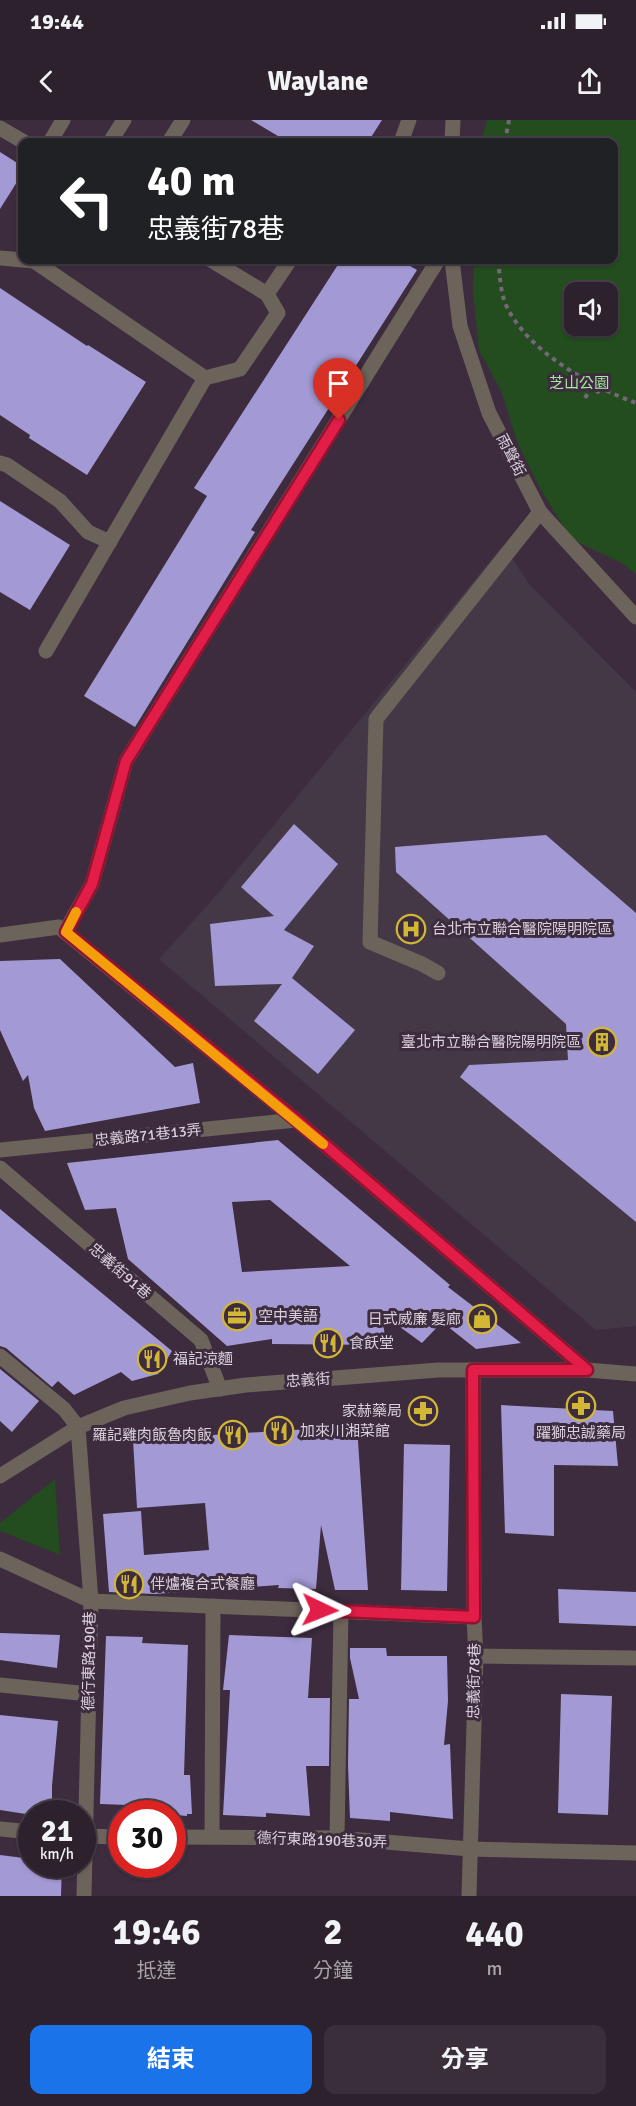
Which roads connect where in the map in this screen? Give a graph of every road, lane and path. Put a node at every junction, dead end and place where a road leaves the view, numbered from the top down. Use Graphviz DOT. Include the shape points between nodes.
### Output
graph roads {
  1 [pos="63,120"];
  2 [pos="124,120"];
  3 [pos="183,120"];
  4 [pos="409,120"];
  5 [pos="453,120"];
  6 [pos="509,120"];
  7 [pos="0,128"];
  8 [pos="18,138"];
  9 [pos="52,138"];
  10 [pos="113,138"];
  11 [pos="172,138"];
  12 [pos="402,138"];
  13 [pos="452,138"];
  14 [pos="506,138"];
  15 [pos="0,258"];
  16 [pos="18,259"];
  17 [pos="41,264"];
  18 [pos="218,264"];
  19 [pos="287,264"];
  20 [pos="436,264"];
  21 [pos="452,264"];
  22 [pos="498,264"];
  23 [pos="267,294"];
  24 [pos="205,378"];
  25 [pos="601,386"];
  26 [pos="585,398"];
  27 [pos="634,402"];
  28 [pos="0,463"];
  29 [pos="540,512"];
  30 [pos="110,542"];
  31 [pos="636,617"];
  32 [pos="46,651"];
  33 [pos="66,932"];
  34 [pos="0,936"];
  35 [pos="438,973"];
  36 [pos="296,1120"];
  37 [pos="0,1150"];
  38 [pos="0,1168"];
  39 [pos="0,1356"];
  40 [pos="473,1370"];
  41 [pos="587,1370"];
  42 [pos="636,1374"];
  43 [pos="220,1389"];
  44 [pos="78,1427"];
  45 [pos="0,1476"];
  46 [pos="0,1559"];
  47 [pos="91,1601"];
  48 [pos="213,1606"];
  49 [pos="341,1611"];
  50 [pos="474,1617"];
  51 [pos="476,1656"];
  52 [pos="636,1658"];
  53 [pos="0,1685"];
  54 [pos="89,1694"];
  55 [pos="85,1800"];
  56 [pos="0,1829"];
  57 [pos="18,1831"];
  58 [pos="186,1837"];
  59 [pos="212,1838"];
  60 [pos="337,1838"];
  61 [pos="470,1849"];
  62 [pos="636,1853"];
  63 [pos="84,1878"];
  64 [pos="84,1896"];
  65 [pos="469,1896"];
  1 -- 9 [label="street"];
  2 -- 10 [label="street"];
  3 -- 11 [label="street"];
  4 -- 12 [label="street"];
  5 -- 13 [label="street"];
  6 -- 14 [label="path"];
  7 -- 8 [label="street"];
  15 -- 16 [label="street"];
  17 -- 24 [label="street"];
  18 -- 23 [label="street"];
  19 -- 23 [label="street"];
  20 -- 33 [label="street" via="126,761 92,884"];
  21 -- 29 [label="street, 雨聲街" via="460,326 489,413"];
  22 -- 25 [label="path" via="506,303 525,334 566,368"];
  23 -- 24 [label="street" via="278,313 240,369"];
  24 -- 30 [label="street"];
  25 -- 26 [label="path" via="598,392 591,388"];
  25 -- 27 [label="path"];
  28 -- 30 [label="street" via="60,501 88,532"];
  29 -- 31 [label="street, 雨聲街"];
  29 -- 35 [label="street" via="376,719 370,942"];
  30 -- 32 [label="street"];
  33 -- 34 [label="street" via="59,927"];
  33 -- 36 [label="street"];
  36 -- 37 [label="street, 忠義路71巷13弄"];
  36 -- 41 [label="street"];
  38 -- 43 [label="street, 忠義街91巷" via="201,1341"];
  39 -- 44 [label="street" via="64,1409"];
  40 -- 41 [label="street, 忠義街"];
  40 -- 43 [label="street, 忠義街"];
  40 -- 50 [label="street, 忠義街78巷"];
  41 -- 42 [label="street, 忠義街"];
  43 -- 44 [label="street, 忠義街" via="124,1408"];
  44 -- 45 [label="street, 忠義街"];
  44 -- 47 [label="street, 德行東路190巷"];
  46 -- 47 [label="street"];
  47 -- 48 [label="street"];
  47 -- 54 [label="street, 德行東路190巷"];
  48 -- 49 [label="street"];
  48 -- 59 [label="street"];
  49 -- 50 [label="street"];
  49 -- 60 [label="street"];
  50 -- 51 [label="street, 忠義街78巷"];
  51 -- 52 [label="street"];
  51 -- 61 [label="street, 忠義街78巷"];
  53 -- 54 [label="street"];
  54 -- 55 [label="street, 德行東路190巷"];
  56 -- 57 [label="street"];
  58 -- 59 [label="street, 德行東路190巷30弄"];
  59 -- 60 [label="street, 德行東路190巷30弄"];
  60 -- 61 [label="street, 德行東路190巷30弄"];
  61 -- 62 [label="street, 德行東路190巷30弄"];
  61 -- 65 [label="street, 忠義街78巷"];
  63 -- 64 [label="street, 德行東路190巷"];
}
